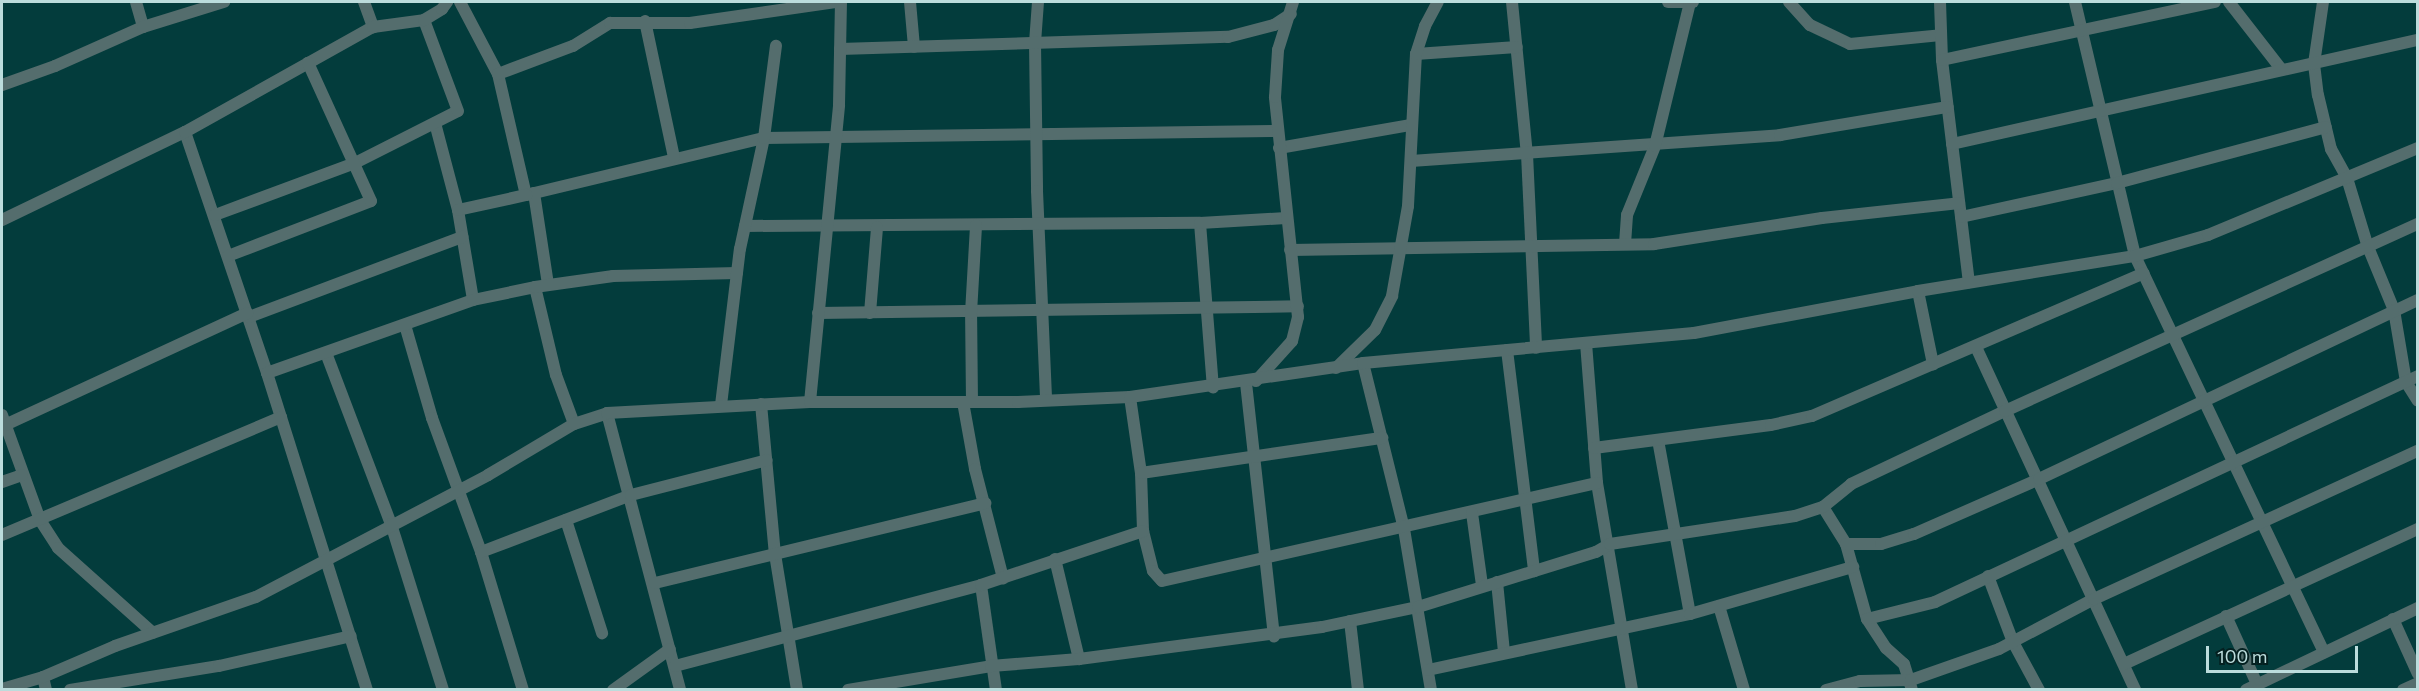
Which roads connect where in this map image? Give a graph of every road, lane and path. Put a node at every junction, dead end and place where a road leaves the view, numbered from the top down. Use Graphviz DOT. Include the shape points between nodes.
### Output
graph roads {
  1 [pos="136,2"];
  2 [pos="224,2"];
  3 [pos="363,2"];
  4 [pos="453,2"];
  5 [pos="835,2"];
  6 [pos="841,2"];
  7 [pos="910,2"];
  8 [pos="1038,2"];
  9 [pos="1438,2"];
  10 [pos="1512,2"];
  11 [pos="1668,2"];
  12 [pos="1690,2"];
  13 [pos="1789,2"];
  14 [pos="1940,2"];
  15 [pos="2075,2"];
  16 [pos="2215,2"];
  17 [pos="2229,2"];
  18 [pos="2323,2"];
  19 [pos="775,5"];
  20 [pos="1292,8"];
  21 [pos="424,20"];
  22 [pos="645,21"];
  23 [pos="143,27"];
  24 [pos="373,27"];
  25 [pos="2081,33"];
  26 [pos="1941,35"];
  27 [pos="2418,40"];
  28 [pos="1035,43"];
  29 [pos="776,46"];
  30 [pos="914,47"];
  31 [pos="1517,47"];
  32 [pos="840,49"];
  33 [pos="1416,54"];
  34 [pos="1941,60"];
  35 [pos="308,63"];
  36 [pos="2314,64"];
  37 [pos="2282,70"];
  38 [pos="498,74"];
  39 [pos="2,85"];
  40 [pos="1948,107"];
  41 [pos="2101,108"];
  42 [pos="435,123"];
  43 [pos="1411,124"];
  44 [pos="2326,127"];
  45 [pos="1277,131"];
  46 [pos="185,132"];
  47 [pos="1038,136"];
  48 [pos="764,138"];
  49 [pos="835,138"];
  50 [pos="1952,144"];
  51 [pos="1655,146"];
  52 [pos="1279,148"];
  53 [pos="2418,148"];
  54 [pos="1527,154"];
  55 [pos="674,157"];
  56 [pos="1411,162"];
  57 [pos="355,163"];
  58 [pos="2347,178"];
  59 [pos="2117,183"];
  60 [pos="530,194"];
  61 [pos="1959,203"];
  62 [pos="458,210"];
  63 [pos="214,214"];
  64 [pos="1961,217"];
  65 [pos="1286,218"];
  66 [pos="2,220"];
  67 [pos="1200,223"];
  68 [pos="1039,224"];
  69 [pos="2418,224"];
  70 [pos="976,225"];
  71 [pos="746,226"];
  72 [pos="825,227"];
  73 [pos="877,227"];
  74 [pos="462,237"];
  75 [pos="1529,243"];
  76 [pos="1625,244"];
  77 [pos="2368,247"];
  78 [pos="1401,248"];
  79 [pos="1290,250"];
  80 [pos="228,256"];
  81 [pos="2135,256"];
  82 [pos="737,273"];
  83 [pos="2144,273"];
  84 [pos="1968,282"];
  85 [pos="542,286"];
  86 [pos="1918,291"];
  87 [pos="474,300"];
  88 [pos="2418,300"];
  89 [pos="1298,306"];
  90 [pos="1207,308"];
  91 [pos="2394,310"];
  92 [pos="818,313"];
  93 [pos="870,313"];
  94 [pos="971,313"];
  95 [pos="1043,313"];
  96 [pos="248,315"];
  97 [pos="405,325"];
  98 [pos="2175,335"];
  99 [pos="1586,343"];
  100 [pos="1976,347"];
  101 [pos="1536,348"];
  102 [pos="1507,350"];
  103 [pos="326,353"];
  104 [pos="1363,363"];
  105 [pos="1933,364"];
  106 [pos="1336,368"];
  107 [pos="267,374"];
  108 [pos="2418,376"];
  109 [pos="1251,382"];
  110 [pos="2406,382"];
  111 [pos="1213,387"];
  112 [pos="1130,397"];
  113 [pos="1046,400"];
  114 [pos="2205,401"];
  115 [pos="2418,401"];
  116 [pos="810,402"];
  117 [pos="967,402"];
  118 [pos="761,404"];
  119 [pos="721,405"];
  120 [pos="2005,411"];
  121 [pos="607,413"];
  122 [pos="281,417"];
  123 [pos="3,420"];
  124 [pos="574,424"];
  125 [pos="1382,438"];
  126 [pos="1658,440"];
  127 [pos="1594,448"];
  128 [pos="2418,451"];
  129 [pos="1256,454"];
  130 [pos="767,460"];
  131 [pos="2235,461"];
  132 [pos="1141,473"];
  133 [pos="22,475"];
  134 [pos="2039,479"];
  135 [pos="2,482"];
  136 [pos="1597,483"];
  137 [pos="459,490"];
  138 [pos="631,495"];
  139 [pos="1526,500"];
  140 [pos="985,503"];
  141 [pos="1823,507"];
  142 [pos="1472,513"];
  143 [pos="40,520"];
  144 [pos="566,520"];
  145 [pos="2262,522"];
  146 [pos="391,524"];
  147 [pos="1404,529"];
  148 [pos="2418,529"];
  149 [pos="1143,531"];
  150 [pos="1675,533"];
  151 [pos="2,535"];
  152 [pos="2067,539"];
  153 [pos="1610,544"];
  154 [pos="1846,544"];
  155 [pos="481,552"];
  156 [pos="775,554"];
  157 [pos="326,557"];
  158 [pos="1056,559"];
  159 [pos="1266,560"];
  160 [pos="1852,567"];
  161 [pos="1534,571"];
  162 [pos="1988,576"];
  163 [pos="1003,578"];
  164 [pos="1497,582"];
  165 [pos="655,583"];
  166 [pos="981,585"];
  167 [pos="1482,585"];
  168 [pos="2292,585"];
  169 [pos="2094,599"];
  170 [pos="1719,606"];
  171 [pos="1418,607"];
  172 [pos="2418,608"];
  173 [pos="1690,614"];
  174 [pos="2226,616"];
  175 [pos="1867,619"];
  176 [pos="2393,619"];
  177 [pos="1350,621"];
  178 [pos="1623,628"];
  179 [pos="153,633"];
  180 [pos="602,633"];
  181 [pos="786,635"];
  182 [pos="351,636"];
  183 [pos="1274,636"];
  184 [pos="2013,642"];
  185 [pos="670,650"];
  186 [pos="1504,652"];
  187 [pos="2324,652"];
  188 [pos="1079,659"];
  189 [pos="2124,664"];
  190 [pos="675,666"];
  191 [pos="991,666"];
  192 [pos="1428,670"];
  193 [pos="2418,674"];
  194 [pos="45,683"];
  195 [pos="2418,683"];
  196 [pos="1911,685"];
  197 [pos="2252,687"];
  198 [pos="2,689"];
  199 [pos="70,690"];
  200 [pos="367,690"];
  201 [pos="443,690"];
  202 [pos="523,690"];
  203 [pos="613,690"];
  204 [pos="681,690"];
  205 [pos="797,690"];
  206 [pos="848,690"];
  207 [pos="996,690"];
  208 [pos="1358,690"];
  209 [pos="1431,690"];
  210 [pos="1632,690"];
  211 [pos="1744,690"];
  212 [pos="1826,690"];
  213 [pos="2039,690"];
  214 [pos="2136,690"];
  215 [pos="2403,690"];
  1 -- 23 [label="street"];
  2 -- 23 [label="street"];
  3 -- 24 [label="street"];
  4 -- 21 [label="street"];
  4 -- 38 [label="street"];
  5 -- 19 [label="street"];
  6 -- 32 [label="street"];
  7 -- 30 [label="street"];
  8 -- 28 [label="street"];
  9 -- 33 [label="street"];
  10 -- 31 [label="street"];
  11 -- 12 [label="street"];
  12 -- 51 [label="street"];
  13 -- 26 [label="street" via="1810,25 1852,45"];
  14 -- 26 [label="street"];
  15 -- 25 [label="street"];
  16 -- 25 [label="street"];
  17 -- 37 [label="street"];
  18 -- 36 [label="street"];
  19 -- 22 [label="street" via="690,23"];
  20 -- 28 [label="street" via="1274,25 1228,37"];
  20 -- 45 [label="street" via="1278,50"];
  21 -- 24 [label="street"];
  21 -- 42 [label="street" via="459,106 458,111"];
  22 -- 38 [label="street" via="610,23 573,46"];
  22 -- 55 [label="street"];
  23 -- 39 [label="street"];
  24 -- 35 [label="street"];
  25 -- 34 [label="street"];
  25 -- 41 [label="street"];
  26 -- 34 [label="street"];
  27 -- 36 [label="street"];
  28 -- 30 [label="street"];
  28 -- 47 [label="street"];
  29 -- 48 [label="street"];
  30 -- 32 [label="street"];
  31 -- 33 [label="street"];
  31 -- 54 [label="street"];
  32 -- 49 [label="street"];
  33 -- 43 [label="street"];
  34 -- 40 [label="street"];
  35 -- 46 [label="street"];
  35 -- 57 [label="street"];
  36 -- 37 [label="street"];
  36 -- 44 [label="street"];
  37 -- 41 [label="street"];
  38 -- 60 [label="street"];
  40 -- 50 [label="street"];
  40 -- 51 [label="street" via="1780,135"];
  41 -- 50 [label="street"];
  41 -- 59 [label="street"];
  42 -- 57 [label="street"];
  42 -- 62 [label="street"];
  43 -- 52 [label="street"];
  43 -- 56 [label="street"];
  44 -- 58 [label="street" via="2331,149"];
  44 -- 59 [label="street"];
  45 -- 47 [label="street"];
  45 -- 52 [label="street"];
  46 -- 63 [label="street"];
  46 -- 66 [label="street"];
  47 -- 49 [label="street"];
  47 -- 68 [label="street"];
  48 -- 49 [label="street"];
  48 -- 55 [label="street"];
  48 -- 71 [label="street"];
  49 -- 72 [label="street"];
  50 -- 61 [label="street"];
  51 -- 54 [label="street"];
  51 -- 76 [label="street" via="1627,215"];
  52 -- 65 [label="street"];
  53 -- 58 [label="street"];
  54 -- 56 [label="street"];
  54 -- 75 [label="street"];
  55 -- 60 [label="street"];
  56 -- 78 [label="street"];
  57 -- 63 [label="street"];
  57 -- 80 [label="street" via="369,203"];
  58 -- 77 [label="street"];
  58 -- 81 [label="street" via="2208,235"];
  59 -- 64 [label="street"];
  59 -- 81 [label="street"];
  60 -- 62 [label="street"];
  60 -- 85 [label="street"];
  61 -- 64 [label="street"];
  61 -- 76 [label="street" via="1822,218 1692,240"];
  62 -- 74 [label="street"];
  63 -- 80 [label="street"];
  64 -- 84 [label="street"];
  65 -- 67 [label="street"];
  65 -- 79 [label="street"];
  67 -- 68 [label="street"];
  67 -- 90 [label="street"];
  68 -- 70 [label="street"];
  68 -- 95 [label="street"];
  69 -- 77 [label="street"];
  70 -- 73 [label="street"];
  70 -- 94 [label="street"];
  71 -- 72 [label="street"];
  71 -- 82 [label="street"];
  72 -- 73 [label="street"];
  72 -- 92 [label="street"];
  73 -- 93 [label="street"];
  74 -- 87 [label="street"];
  74 -- 96 [label="street"];
  75 -- 76 [label="street"];
  75 -- 78 [label="street"];
  75 -- 101 [label="street"];
  77 -- 91 [label="street"];
  77 -- 98 [label="street"];
  78 -- 79 [label="street"];
  78 -- 106 [label="street" via="1392,296 1382,320"];
  79 -- 89 [label="street"];
  80 -- 96 [label="street"];
  81 -- 83 [label="street"];
  81 -- 84 [label="street"];
  82 -- 85 [label="street" via="613,276"];
  82 -- 119 [label="street"];
  83 -- 98 [label="street"];
  83 -- 100 [label="street"];
  84 -- 86 [label="street"];
  85 -- 87 [label="street"];
  85 -- 124 [label="street" via="556,375"];
  86 -- 99 [label="street" via="1742,326"];
  86 -- 105 [label="street"];
  87 -- 97 [label="street"];
  88 -- 91 [label="street"];
  89 -- 90 [label="street"];
  89 -- 109 [label="street" via="1292,341"];
  90 -- 95 [label="street"];
  90 -- 111 [label="street"];
  91 -- 110 [label="street"];
  91 -- 114 [label="street"];
  92 -- 93 [label="street"];
  92 -- 116 [label="street"];
  93 -- 94 [label="street"];
  94 -- 95 [label="street"];
  94 -- 117 [label="street"];
  95 -- 113 [label="street"];
  96 -- 107 [label="street"];
  96 -- 123 [label="street"];
  97 -- 103 [label="street"];
  97 -- 137 [label="street" via="432,418"];
  98 -- 114 [label="street"];
  98 -- 120 [label="street"];
  99 -- 101 [label="street"];
  99 -- 127 [label="street"];
  100 -- 105 [label="street"];
  100 -- 120 [label="street"];
  101 -- 102 [label="street"];
  102 -- 104 [label="street"];
  102 -- 139 [label="street"];
  103 -- 107 [label="street"];
  103 -- 146 [label="street"];
  104 -- 106 [label="street"];
  104 -- 125 [label="street"];
  105 -- 126 [label="street" via="1793,421"];
  106 -- 109 [label="street"];
  107 -- 122 [label="street"];
  108 -- 110 [label="street"];
  109 -- 111 [label="street"];
  109 -- 129 [label="street"];
  110 -- 115 [label="street"];
  110 -- 131 [label="street"];
  111 -- 112 [label="street"];
  112 -- 113 [label="street"];
  112 -- 132 [label="street"];
  113 -- 117 [label="street"];
  114 -- 131 [label="street"];
  114 -- 134 [label="street"];
  116 -- 117 [label="street"];
  116 -- 118 [label="street"];
  117 -- 140 [label="street"];
  118 -- 119 [label="street"];
  118 -- 130 [label="street"];
  119 -- 121 [label="street"];
  120 -- 134 [label="street"];
  120 -- 141 [label="street" via="1851,484"];
  121 -- 124 [label="street"];
  121 -- 138 [label="street"];
  122 -- 143 [label="street"];
  122 -- 157 [label="street"];
  123 -- 133 [label="street"];
  124 -- 137 [label="street"];
  125 -- 129 [label="street"];
  125 -- 147 [label="street"];
  126 -- 127 [label="street"];
  126 -- 150 [label="street"];
  127 -- 136 [label="street"];
  128 -- 145 [label="street"];
  129 -- 132 [label="street"];
  129 -- 159 [label="street"];
  130 -- 138 [label="street"];
  130 -- 156 [label="street"];
  131 -- 145 [label="street"];
  131 -- 152 [label="street"];
  132 -- 149 [label="street"];
  133 -- 135 [label="street"];
  133 -- 143 [label="street"];
  134 -- 152 [label="street"];
  134 -- 154 [label="street" via="1897,540"];
  136 -- 139 [label="street"];
  136 -- 153 [label="street"];
  137 -- 146 [label="street"];
  137 -- 155 [label="street"];
  138 -- 144 [label="street"];
  138 -- 165 [label="street"];
  139 -- 142 [label="street"];
  139 -- 161 [label="street"];
  140 -- 156 [label="street"];
  140 -- 163 [label="street"];
  141 -- 150 [label="street" via="1795,516"];
  141 -- 154 [label="street"];
  142 -- 147 [label="street"];
  142 -- 167 [label="street"];
  143 -- 151 [label="street"];
  143 -- 179 [label="street" via="69,562"];
  144 -- 155 [label="street"];
  144 -- 180 [label="street"];
  145 -- 168 [label="street"];
  145 -- 169 [label="street"];
  146 -- 157 [label="street"];
  146 -- 201 [label="street"];
  147 -- 159 [label="street"];
  147 -- 171 [label="street"];
  148 -- 168 [label="street"];
  149 -- 158 [label="street"];
  149 -- 159 [label="street" via="1153,571 1162,581"];
  150 -- 153 [label="street"];
  150 -- 173 [label="street"];
  152 -- 162 [label="street"];
  152 -- 169 [label="street"];
  153 -- 161 [label="street"];
  153 -- 178 [label="street"];
  154 -- 160 [label="street"];
  155 -- 202 [label="street"];
  156 -- 165 [label="street"];
  156 -- 181 [label="street"];
  157 -- 179 [label="street" via="256,597"];
  157 -- 182 [label="street"];
  158 -- 163 [label="street"];
  158 -- 188 [label="street"];
  159 -- 183 [label="street"];
  160 -- 170 [label="street"];
  160 -- 175 [label="street"];
  161 -- 164 [label="street"];
  162 -- 175 [label="street" via="1935,602"];
  162 -- 184 [label="street"];
  163 -- 166 [label="street"];
  164 -- 167 [label="street"];
  164 -- 186 [label="street"];
  165 -- 185 [label="street"];
  166 -- 181 [label="street"];
  166 -- 191 [label="street"];
  167 -- 171 [label="street"];
  168 -- 174 [label="street"];
  168 -- 187 [label="street"];
  169 -- 184 [label="street"];
  169 -- 189 [label="street"];
  170 -- 173 [label="street"];
  170 -- 211 [label="street"];
  171 -- 177 [label="street"];
  171 -- 192 [label="street"];
  172 -- 176 [label="street"];
  173 -- 178 [label="street"];
  174 -- 189 [label="street"];
  174 -- 197 [label="street"];
  175 -- 196 [label="street" via="1886,648 1904,664"];
  176 -- 187 [label="street"];
  176 -- 193 [label="street"];
  177 -- 183 [label="street"];
  177 -- 208 [label="street"];
  178 -- 186 [label="street"];
  178 -- 210 [label="street"];
  179 -- 194 [label="street"];
  181 -- 190 [label="street"];
  181 -- 205 [label="street"];
  182 -- 199 [label="street" via="219,666"];
  182 -- 200 [label="street"];
  183 -- 188 [label="street"];
  184 -- 196 [label="street"];
  184 -- 213 [label="street"];
  185 -- 190 [label="street"];
  185 -- 203 [label="street"];
  186 -- 192 [label="street"];
  187 -- 197 [label="street"];
  188 -- 191 [label="street"];
  189 -- 214 [label="street"];
  190 -- 204 [label="street"];
  191 -- 206 [label="street"];
  191 -- 207 [label="street"];
  192 -- 209 [label="street"];
  194 -- 198 [label="street"];
  195 -- 215 [label="street"];
  196 -- 212 [label="street" via="1860,681"];
}
